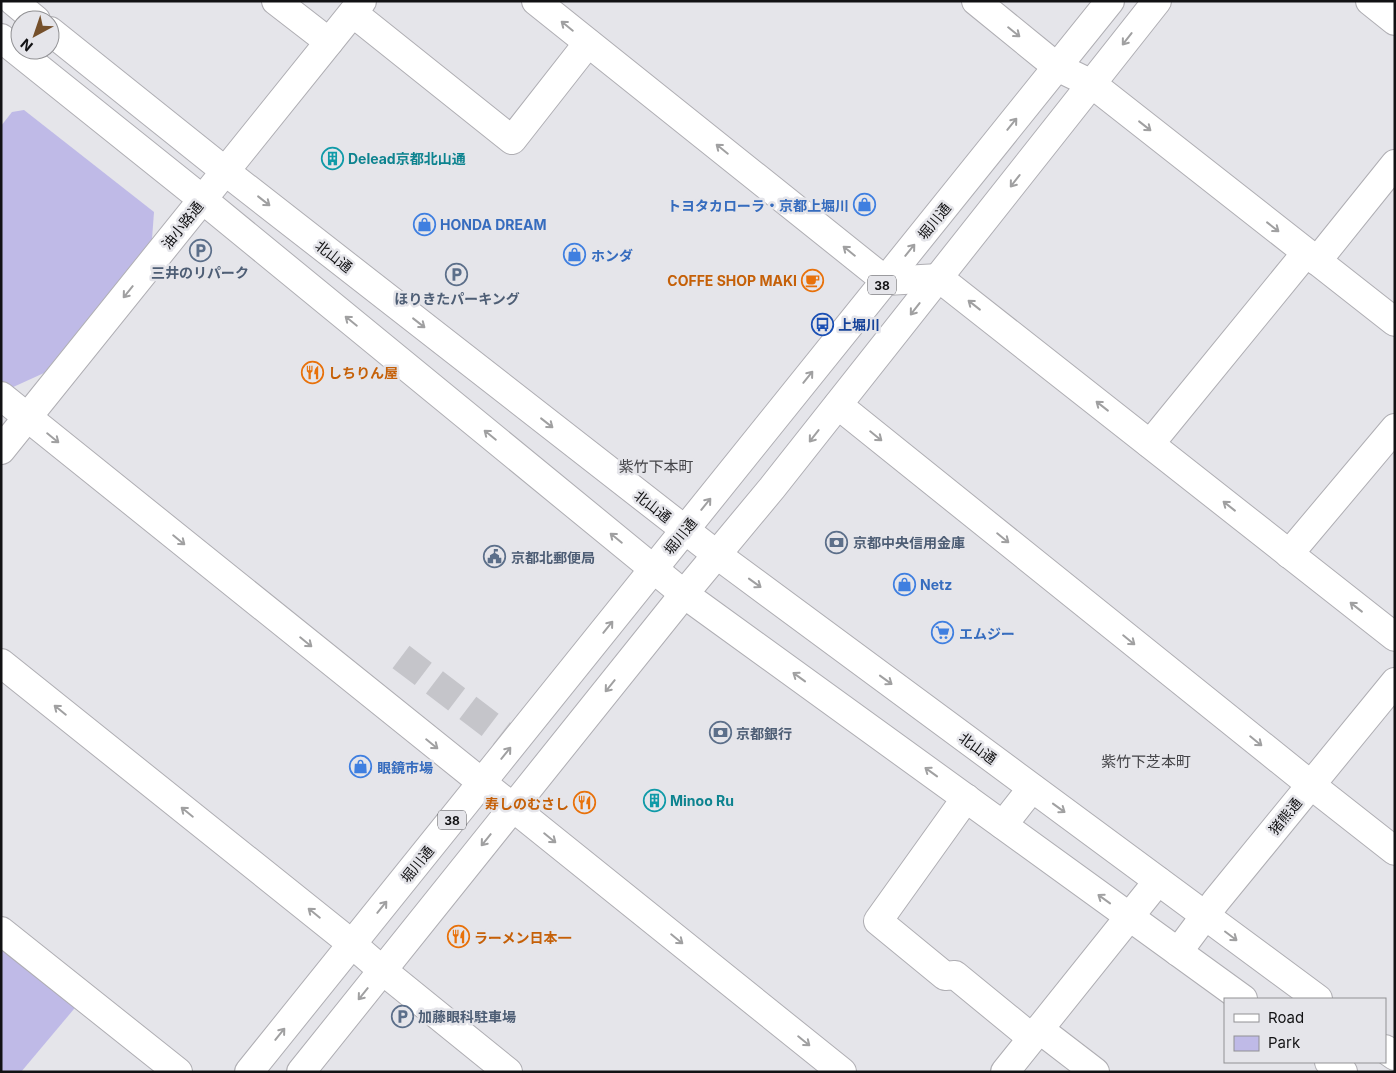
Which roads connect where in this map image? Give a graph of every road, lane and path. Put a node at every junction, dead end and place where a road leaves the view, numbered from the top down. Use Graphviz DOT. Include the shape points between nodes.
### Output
graph roads {
  1 [pos="13,1"];
  2 [pos="276,1"];
  3 [pos="536,1"];
  4 [pos="976,1"];
  5 [pos="1110,1"];
  6 [pos="1157,1"];
  7 [pos="1370,1"];
  8 [pos="357,7"];
  9 [pos="24,10"];
  10 [pos="1395,21"];
  11 [pos="1,38"];
  12 [pos="60,39"];
  13 [pos="329,42"];
  14 [pos="588,43"];
  15 [pos="1058,67"];
  16 [pos="1092,84"];
  17 [pos="1395,164"];
  18 [pos="225,171"];
  19 [pos="202,199"];
  20 [pos="1312,257"];
  21 [pos="939,278"];
  22 [pos="886,281"];
  23 [pos="1395,322"];
  24 [pos="1,396"];
  25 [pos="838,405"];
  26 [pos="27,417"];
  27 [pos="1395,428"];
  28 [pos="1150,444"];
  29 [pos="1,450"];
  30 [pos="685,530"];
  31 [pos="716,554"];
  32 [pos="1290,554"];
  33 [pos="654,569"];
  34 [pos="684,594"];
  35 [pos="1395,637"];
  36 [pos="1,663"];
  37 [pos="1395,682"];
  38 [pos="482,783"];
  39 [pos="1311,785"];
  40 [pos="1032,788"];
  41 [pos="966,798"];
  42 [pos="513,807"];
  43 [pos="1002,825"];
  44 [pos="1395,851"];
  45 [pos="1158,881"];
  46 [pos="1129,916"];
  47 [pos="1205,916"];
  48 [pos="1,931"];
  49 [pos="352,944"];
  50 [pos="1178,952"];
  51 [pos="382,970"];
  52 [pos="1242,998"];
  53 [pos="1317,998"];
  54 [pos="1035,1033"];
  55 [pos="1330,1063"];
  56 [pos="178,1072"];
  57 [pos="249,1072"];
  58 [pos="300,1072"];
  59 [pos="508,1072"];
  60 [pos="842,1072"];
  61 [pos="1005,1072"];
  62 [pos="1095,1072"];
  63 [pos="1343,1072"];
  1 -- 9 [label="street"];
  2 -- 13 [label="street"];
  14 -- 3 [label="street, one-way"];
  4 -- 15 [label="street, one-way"];
  5 -- 15 [label="street, 堀川通 / 38"];
  6 -- 16 [label="street, one-way"];
  7 -- 10 [label="street"];
  8 -- 13 [label="street, 油小路通"];
  8 -- 14 [label="street" via="512,140"];
  11 -- 19 [label="street"];
  12 -- 18 [label="street, 北山通"];
  13 -- 18 [label="street, 油小路通"];
  22 -- 14 [label="street, one-way"];
  15 -- 16 [label="street"];
  22 -- 15 [label="street, 堀川通 / 38, one-way"];
  16 -- 20 [label="street, one-way"];
  16 -- 21 [label="street, one-way"];
  17 -- 20 [label="street"];
  18 -- 19 [label="street, 油小路通"];
  18 -- 30 [label="street, 北山通, one-way"];
  19 -- 26 [label="street, 油小路通, one-way"];
  33 -- 19 [label="street, one-way"];
  20 -- 23 [label="street"];
  20 -- 28 [label="street"];
  21 -- 22 [label="street"];
  21 -- 25 [label="street, one-way"];
  28 -- 21 [label="street, one-way"];
  30 -- 22 [label="street, 堀川通 / 38, one-way"];
  24 -- 26 [label="street"];
  25 -- 31 [label="street, one-way"];
  25 -- 39 [label="street, one-way"];
  26 -- 29 [label="street, 油小路通"];
  26 -- 38 [label="street, one-way"];
  27 -- 32 [label="street"];
  32 -- 28 [label="street, one-way"];
  30 -- 31 [label="street, 北山通"];
  30 -- 33 [label="street, 堀川通 / 38"];
  31 -- 34 [label="street"];
  31 -- 40 [label="street, 北山通, one-way"];
  35 -- 32 [label="street, one-way"];
  33 -- 34 [label="street"];
  38 -- 33 [label="street, 堀川通 / 38, one-way"];
  41 -- 34 [label="street, one-way"];
  34 -- 42 [label="street, one-way"];
  49 -- 36 [label="street, one-way"];
  37 -- 39 [label="street, 猪熊通"];
  38 -- 42 [label="street"];
  49 -- 38 [label="street, 堀川通 / 38, one-way"];
  39 -- 44 [label="street"];
  39 -- 47 [label="street, 猪熊通"];
  40 -- 43 [label="street"];
  40 -- 45 [label="street, 北山通, one-way"];
  41 -- 43 [label="street"];
  41 -- 54 [label="street" via="878,921 945,976 955,975"];
  42 -- 51 [label="street, one-way"];
  42 -- 60 [label="street, one-way"];
  46 -- 43 [label="street, one-way"];
  45 -- 46 [label="street"];
  45 -- 47 [label="street, 北山通"];
  46 -- 50 [label="street"];
  46 -- 54 [label="street"];
  47 -- 50 [label="street, 猪熊通"];
  47 -- 53 [label="street, 北山通, one-way"];
  48 -- 56 [label="street"];
  49 -- 51 [label="street"];
  57 -- 49 [label="street, 堀川通 / 38, one-way"];
  50 -- 52 [label="street"];
  51 -- 58 [label="street, one-way"];
  51 -- 59 [label="street"];
  54 -- 61 [label="street"];
  54 -- 62 [label="street"];
  55 -- 63 [label="street"];
}
